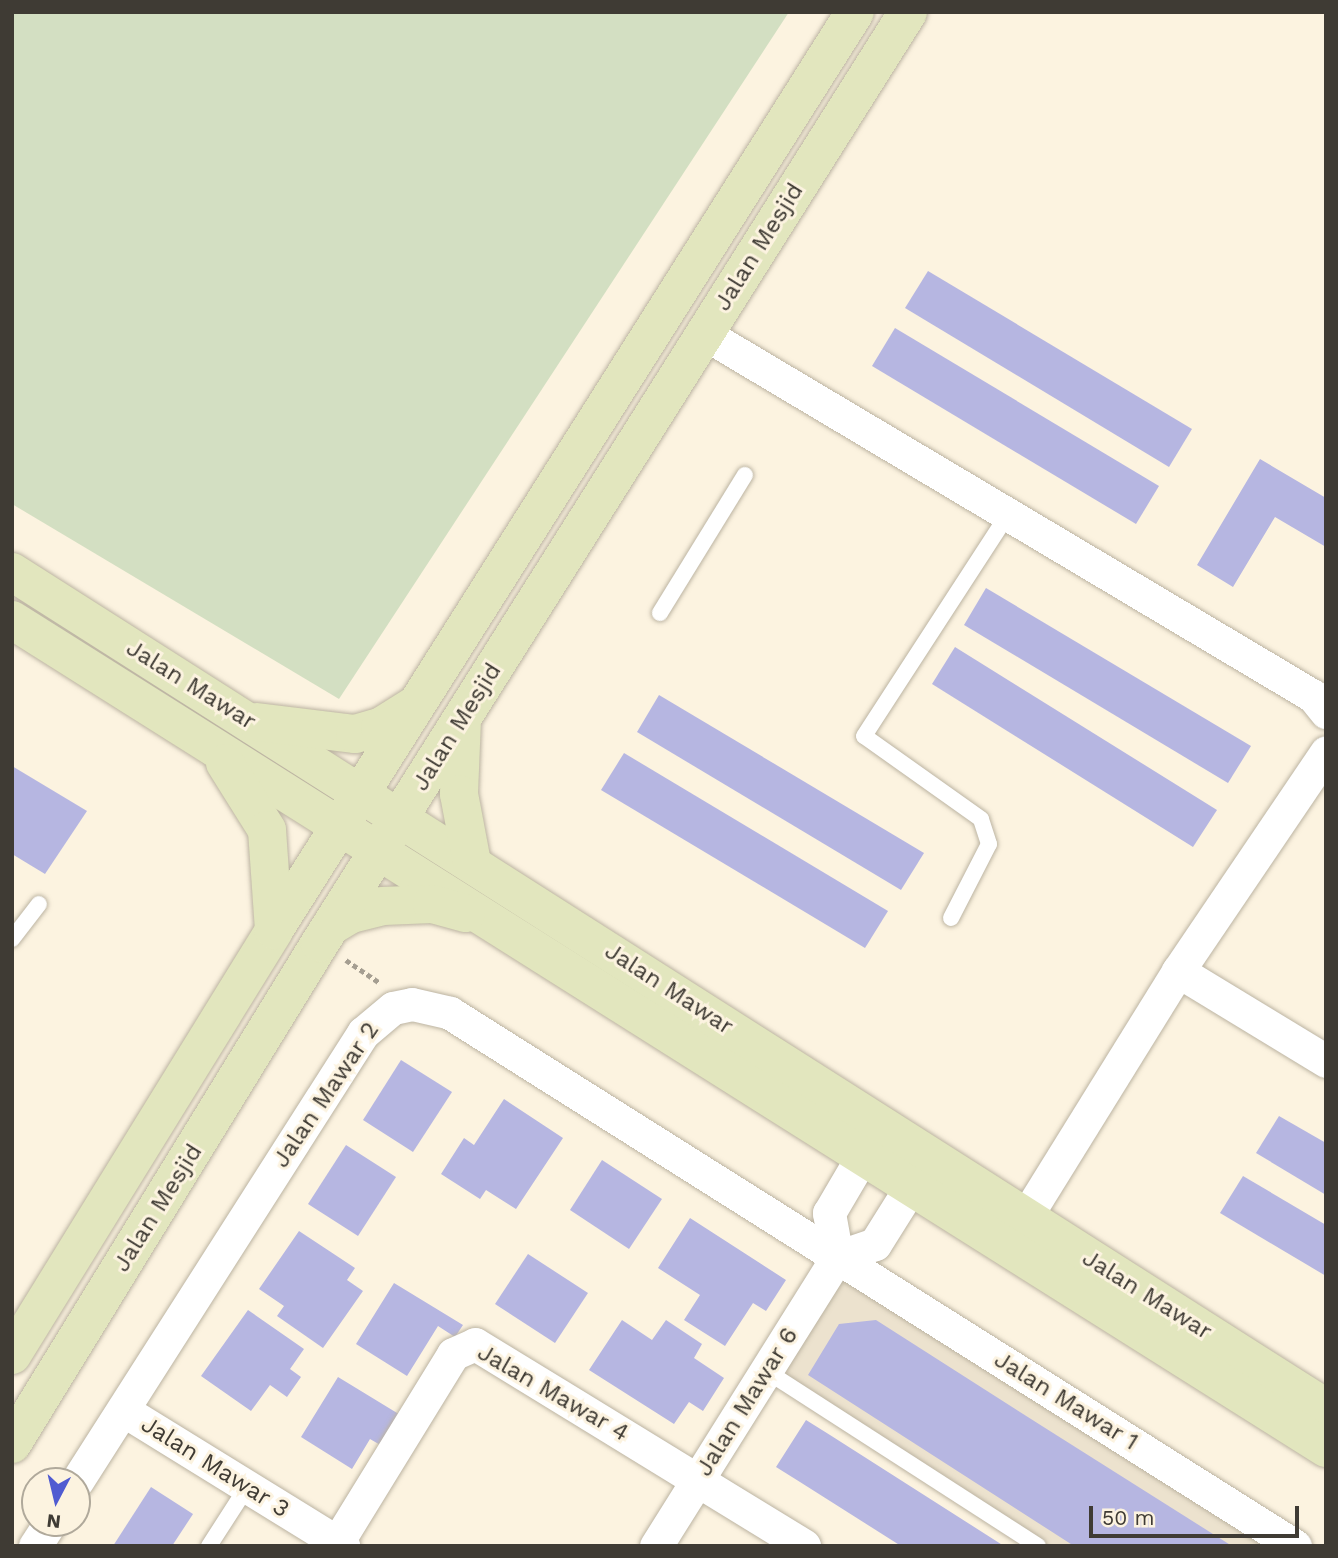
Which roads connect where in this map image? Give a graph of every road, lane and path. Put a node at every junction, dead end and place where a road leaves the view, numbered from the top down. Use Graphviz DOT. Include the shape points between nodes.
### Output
graph roads {
  1 [pos="855,12"];
  2 [pos="908,12"];
  3 [pos="705,334"];
  4 [pos="745,475"];
  5 [pos="1008,514"];
  6 [pos="12,572"];
  7 [pos="660,613"];
  8 [pos="12,620"];
  9 [pos="439,671"];
  10 [pos="1326,712"];
  11 [pos="462,719"];
  12 [pos="248,721"];
  13 [pos="213,748"];
  14 [pos="1326,752"];
  15 [pos="361,793"];
  16 [pos="400,817"];
  17 [pos="340,827"];
  18 [pos="379,851"];
  19 [pos="472,863"];
  20 [pos="39,904"];
  21 [pos="485,917"];
  22 [pos="951,918"];
  23 [pos="274,930"];
  24 [pos="326,935"];
  25 [pos="12,939"];
  26 [pos="1178,971"];
  27 [pos="412,1004"];
  28 [pos="1326,1061"];
  29 [pos="872,1140"];
  30 [pos="920,1171"];
  31 [pos="1026,1218"];
  32 [pos="837,1257"];
  33 [pos="12,1355"];
  34 [pos="768,1372"];
  35 [pos="1326,1408"];
  36 [pos="123,1410"];
  37 [pos="12,1444"];
  38 [pos="1326,1448"];
  39 [pos="86,1467"];
  40 [pos="698,1479"];
  41 [pos="247,1487"];
  42 [pos="1289,1544"];
  43 [pos="338,1545"];
  44 [pos="209,1546"];
  45 [pos="656,1546"];
  46 [pos="804,1546"];
  47 [pos="1038,1546"];
  1 -- 9 [label="main road, Jalan Mesjid"];
  2 -- 3 [label="main road, Jalan Mesjid"];
  3 -- 5 [label="street"];
  3 -- 11 [label="main road, Jalan Mesjid"];
  4 -- 7 [label="lane"];
  5 -- 10 [label="street" via="1313,696"];
  5 -- 22 [label="lane" via="863,736 981,819 989,844"];
  6 -- 12 [label="main road, Jalan Mawar"];
  8 -- 13 [label="main road, Jalan Mawar"];
  9 -- 12 [label="main road" via="413,706 380,727 355,734"];
  9 -- 15 [label="main road, Jalan Mesjid"];
  11 -- 16 [label="main road, Jalan Mesjid"];
  11 -- 19 [label="main road" via="459,794"];
  12 -- 15 [label="main road, Jalan Mawar"];
  13 -- 17 [label="main road, Jalan Mawar"];
  13 -- 23 [label="main road" via="267,830"];
  14 -- 26 [label="street"];
  15 -- 16 [label="main road, Jalan Mawar"];
  15 -- 17 [label="main road, Jalan Mesjid"];
  16 -- 18 [label="main road, Jalan Mesjid"];
  16 -- 19 [label="main road, Jalan Mawar"];
  17 -- 18 [label="main road, Jalan Mawar"];
  17 -- 23 [label="main road, Jalan Mesjid"];
  18 -- 21 [label="main road, Jalan Mawar"];
  18 -- 24 [label="main road, Jalan Mesjid"];
  19 -- 29 [label="main road, Jalan Mawar"];
  20 -- 25 [label="lane"];
  21 -- 24 [label="main road" via="432,904 383,906 351,914"];
  21 -- 29 [label="main road, Jalan Mawar"];
  23 -- 33 [label="main road, Jalan Mesjid"];
  24 -- 27 [label="path"];
  24 -- 37 [label="main road, Jalan Mesjid"];
  26 -- 28 [label="street"];
  26 -- 31 [label="street"];
  27 -- 32 [label="street" via="450,1013"];
  27 -- 36 [label="street, Jalan Mawar 2" via="393,1008 363,1033"];
  29 -- 30 [label="main road, Jalan Mawar"];
  29 -- 32 [label="street" via="829,1213"];
  30 -- 31 [label="main road, Jalan Mawar"];
  30 -- 32 [label="street" via="875,1244"];
  30 -- 38 [label="main road, Jalan Mawar"];
  31 -- 35 [label="main road, Jalan Mawar"];
  32 -- 34 [label="street, Jalan Mawar 6"];
  32 -- 42 [label="street, Jalan Mawar 1"];
  34 -- 40 [label="street, Jalan Mawar 6"];
  34 -- 47 [label="lane"];
  36 -- 39 [label="street, Jalan Mawar 2"];
  36 -- 41 [label="street, Jalan Mawar 3"];
  40 -- 43 [label="street, Jalan Mawar 4" via="482,1347 467,1345 453,1354"];
  40 -- 45 [label="street, Jalan Mawar 6"];
  40 -- 46 [label="street, Jalan Mawar 4"];
  41 -- 43 [label="street, Jalan Mawar 3"];
  41 -- 44 [label="lane"];
}
